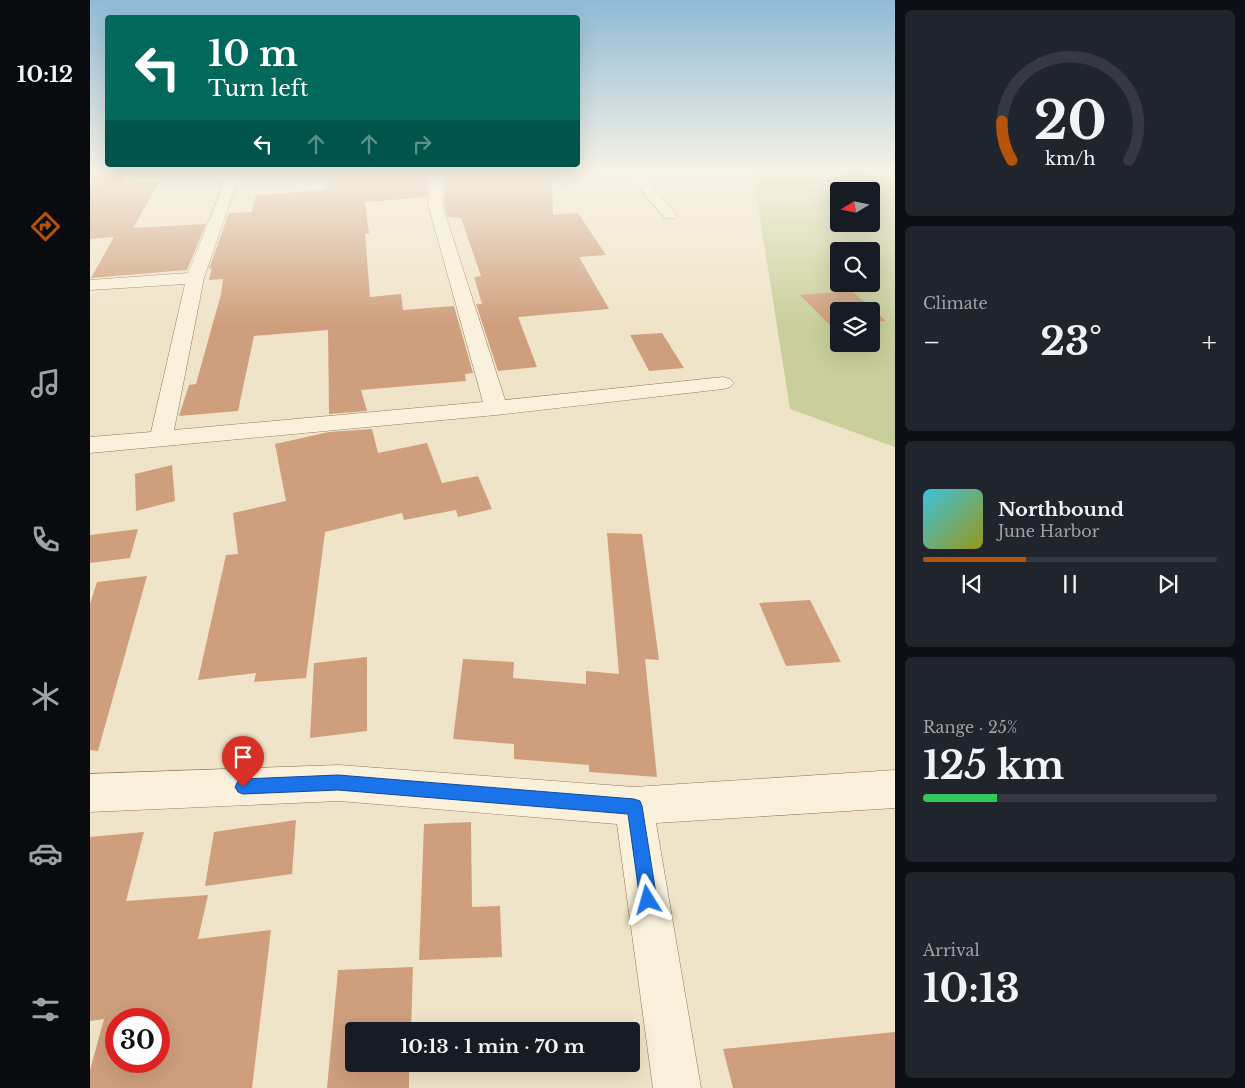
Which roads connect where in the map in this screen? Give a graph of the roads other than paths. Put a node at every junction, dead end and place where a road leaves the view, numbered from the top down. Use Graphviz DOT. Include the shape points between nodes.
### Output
graph roads {
  1 [pos="215,224"];
  2 [pos="441,224"];
  3 [pos="195,278"];
  4 [pos="90,285"];
  5 [pos="723,383"];
  6 [pos="496,408"];
  7 [pos="161,438"];
  8 [pos="90,445"];
  9 [pos="895,788"];
  10 [pos="90,793"];
  11 [pos="634,806"];
  12 [pos="677,1088"];
  1 -- 3 [label="street"];
  2 -- 6 [label="street"];
  3 -- 4 [label="street"];
  3 -- 7 [label="street"];
  5 -- 6 [label="street"];
  6 -- 7 [label="street"];
  7 -- 8 [label="street"];
  9 -- 11 [label="street"];
  10 -- 11 [label="street" via="338,783"];
  11 -- 12 [label="street"];
}
